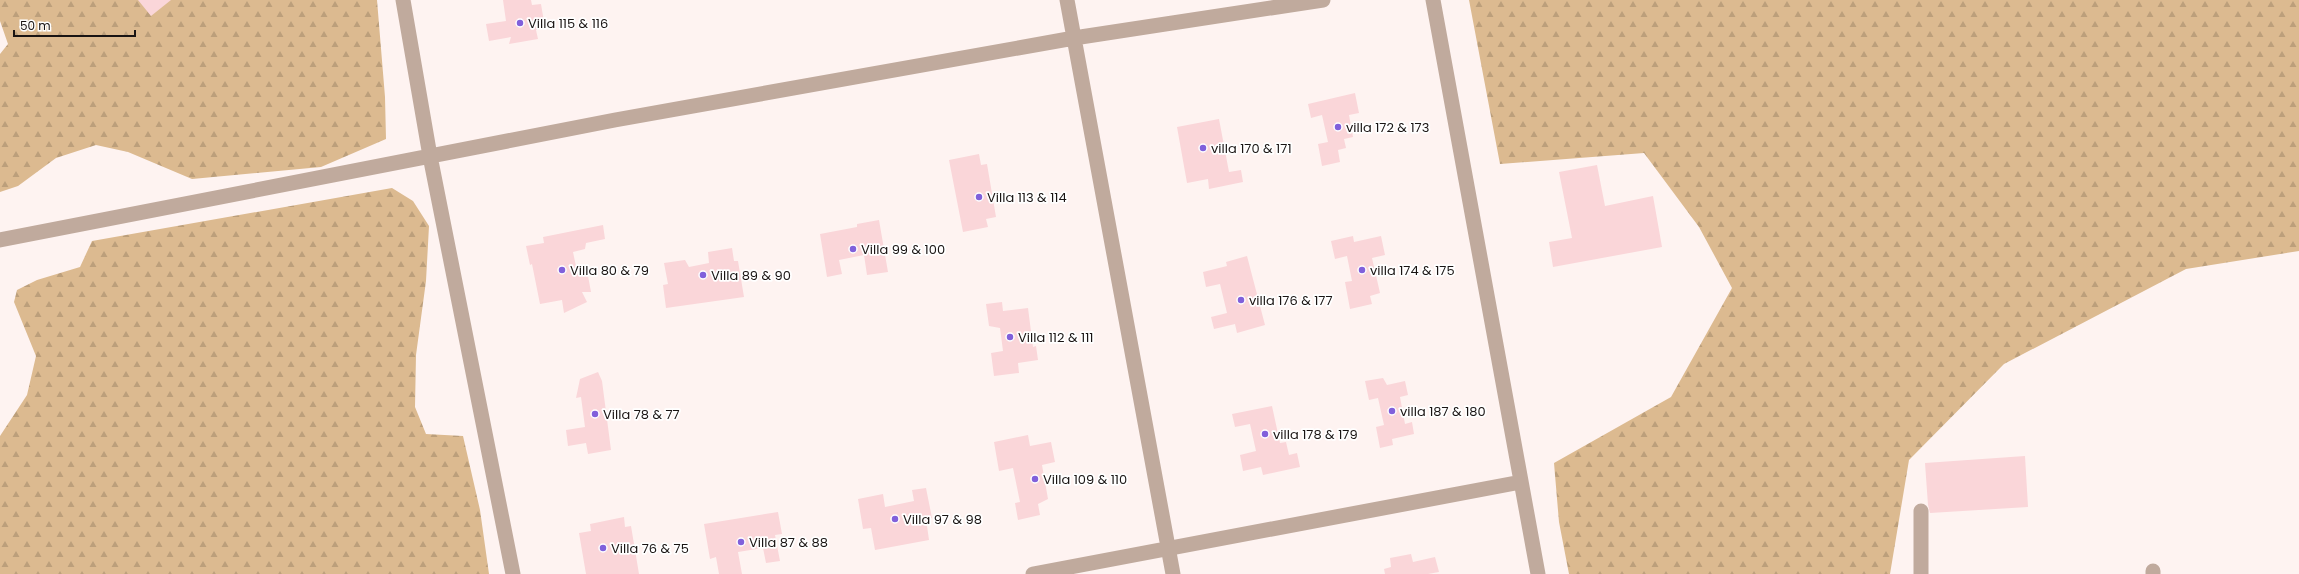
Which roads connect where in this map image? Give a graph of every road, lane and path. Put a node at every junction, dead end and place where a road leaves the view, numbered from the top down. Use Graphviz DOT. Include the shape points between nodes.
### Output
graph roads {
  1 [pos="403,0"];
  2 [pos="1067,0"];
  3 [pos="1323,0"];
  4 [pos="1433,0"];
  5 [pos="1074,38"];
  6 [pos="430,156"];
  7 [pos="0,240"];
  8 [pos="1521,482"];
  9 [pos="1922,511"];
  10 [pos="1168,548"];
  11 [pos="513,574"];
  12 [pos="1033,574"];
  13 [pos="1173,574"];
  14 [pos="1538,574"];
  15 [pos="1921,574"];
  1 -- 6 [label="street"];
  2 -- 5 [label="street"];
  3 -- 5 [label="street"];
  4 -- 8 [label="street"];
  5 -- 6 [label="street" via="615,120"];
  5 -- 10 [label="street"];
  6 -- 7 [label="street"];
  6 -- 11 [label="street"];
  8 -- 10 [label="street"];
  8 -- 14 [label="street"];
  9 -- 15 [label="street"];
  10 -- 12 [label="street"];
  10 -- 13 [label="street"];
}
